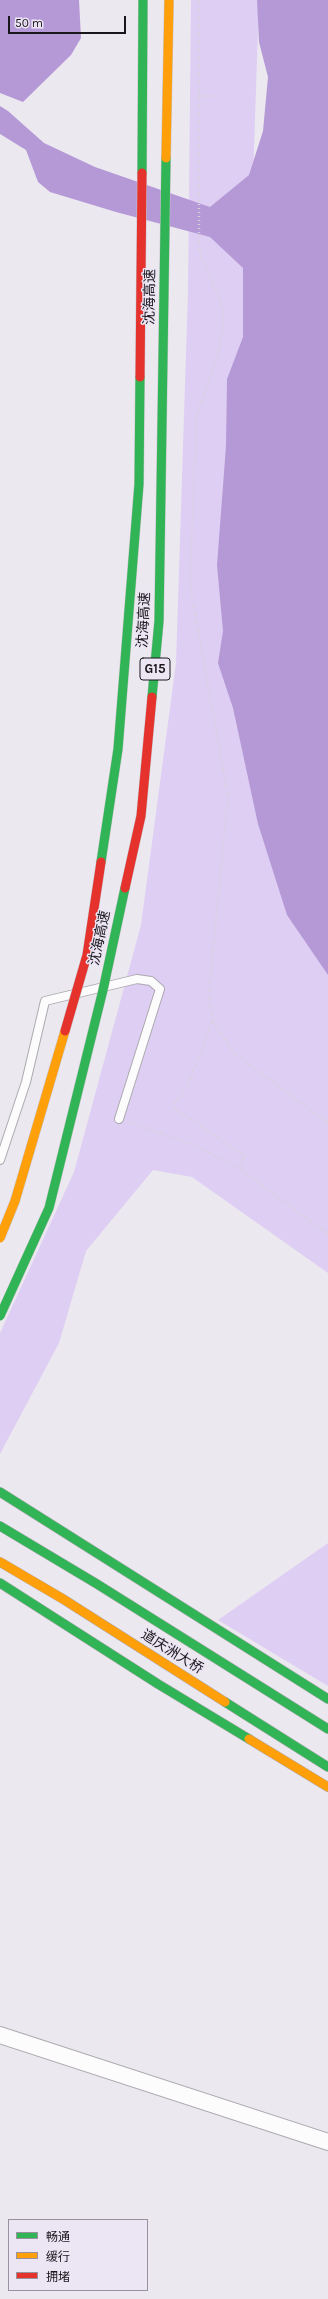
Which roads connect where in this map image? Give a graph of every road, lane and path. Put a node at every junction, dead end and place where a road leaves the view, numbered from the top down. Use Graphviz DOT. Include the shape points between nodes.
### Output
graph roads {
  1 [pos="142,0"];
  2 [pos="169,0"];
  3 [pos="199,0"];
  4 [pos="199,96"];
  5 [pos="222,96"];
  6 [pos="213,1019"];
  7 [pos="119,1119"];
  8 [pos="328,1123"];
  9 [pos="0,1160"];
  10 [pos="240,1169"];
  11 [pos="328,1234"];
  12 [pos="0,1238"];
  13 [pos="0,1316"];
  14 [pos="0,1492"];
  15 [pos="0,1526"];
  16 [pos="0,1562"];
  17 [pos="0,1583"];
  18 [pos="328,1699"];
  19 [pos="328,1729"];
  20 [pos="328,1767"];
  21 [pos="328,1787"];
  22 [pos="0,2035"];
  23 [pos="328,2142"];
  1 -- 12 [label="main road, 沈海高速 / G15, bridge" via="139,484 118,749 87,955 15,1201"];
  2 -- 13 [label="main road, 沈海高速 / G15, bridge" via="159,620 141,816 104,990 49,1208"];
  3 -- 4 [label="path"];
  4 -- 5 [label="path"];
  4 -- 6 [label="path" via="199,245 223,310 219,350 197,414 190,575 228,795 209,993"];
  6 -- 8 [label="path" via="235,1054"];
  6 -- 10 [label="path" via="189,1082 172,1107 244,1155"];
  7 -- 9 [label="lane" via="160,989 151,981 137,979 45,1001 26,1082"];
  7 -- 10 [label="path" via="198,1147"];
  10 -- 11 [label="path"];
  14 -- 18 [label="main road"];
  15 -- 19 [label="main road, 道庆洲大桥" via="104,1588"];
  16 -- 20 [label="main road, 道庆洲大桥" via="63,1599"];
  17 -- 21 [label="main road" via="158,1684"];
  22 -- 23 [label="street"];
}
